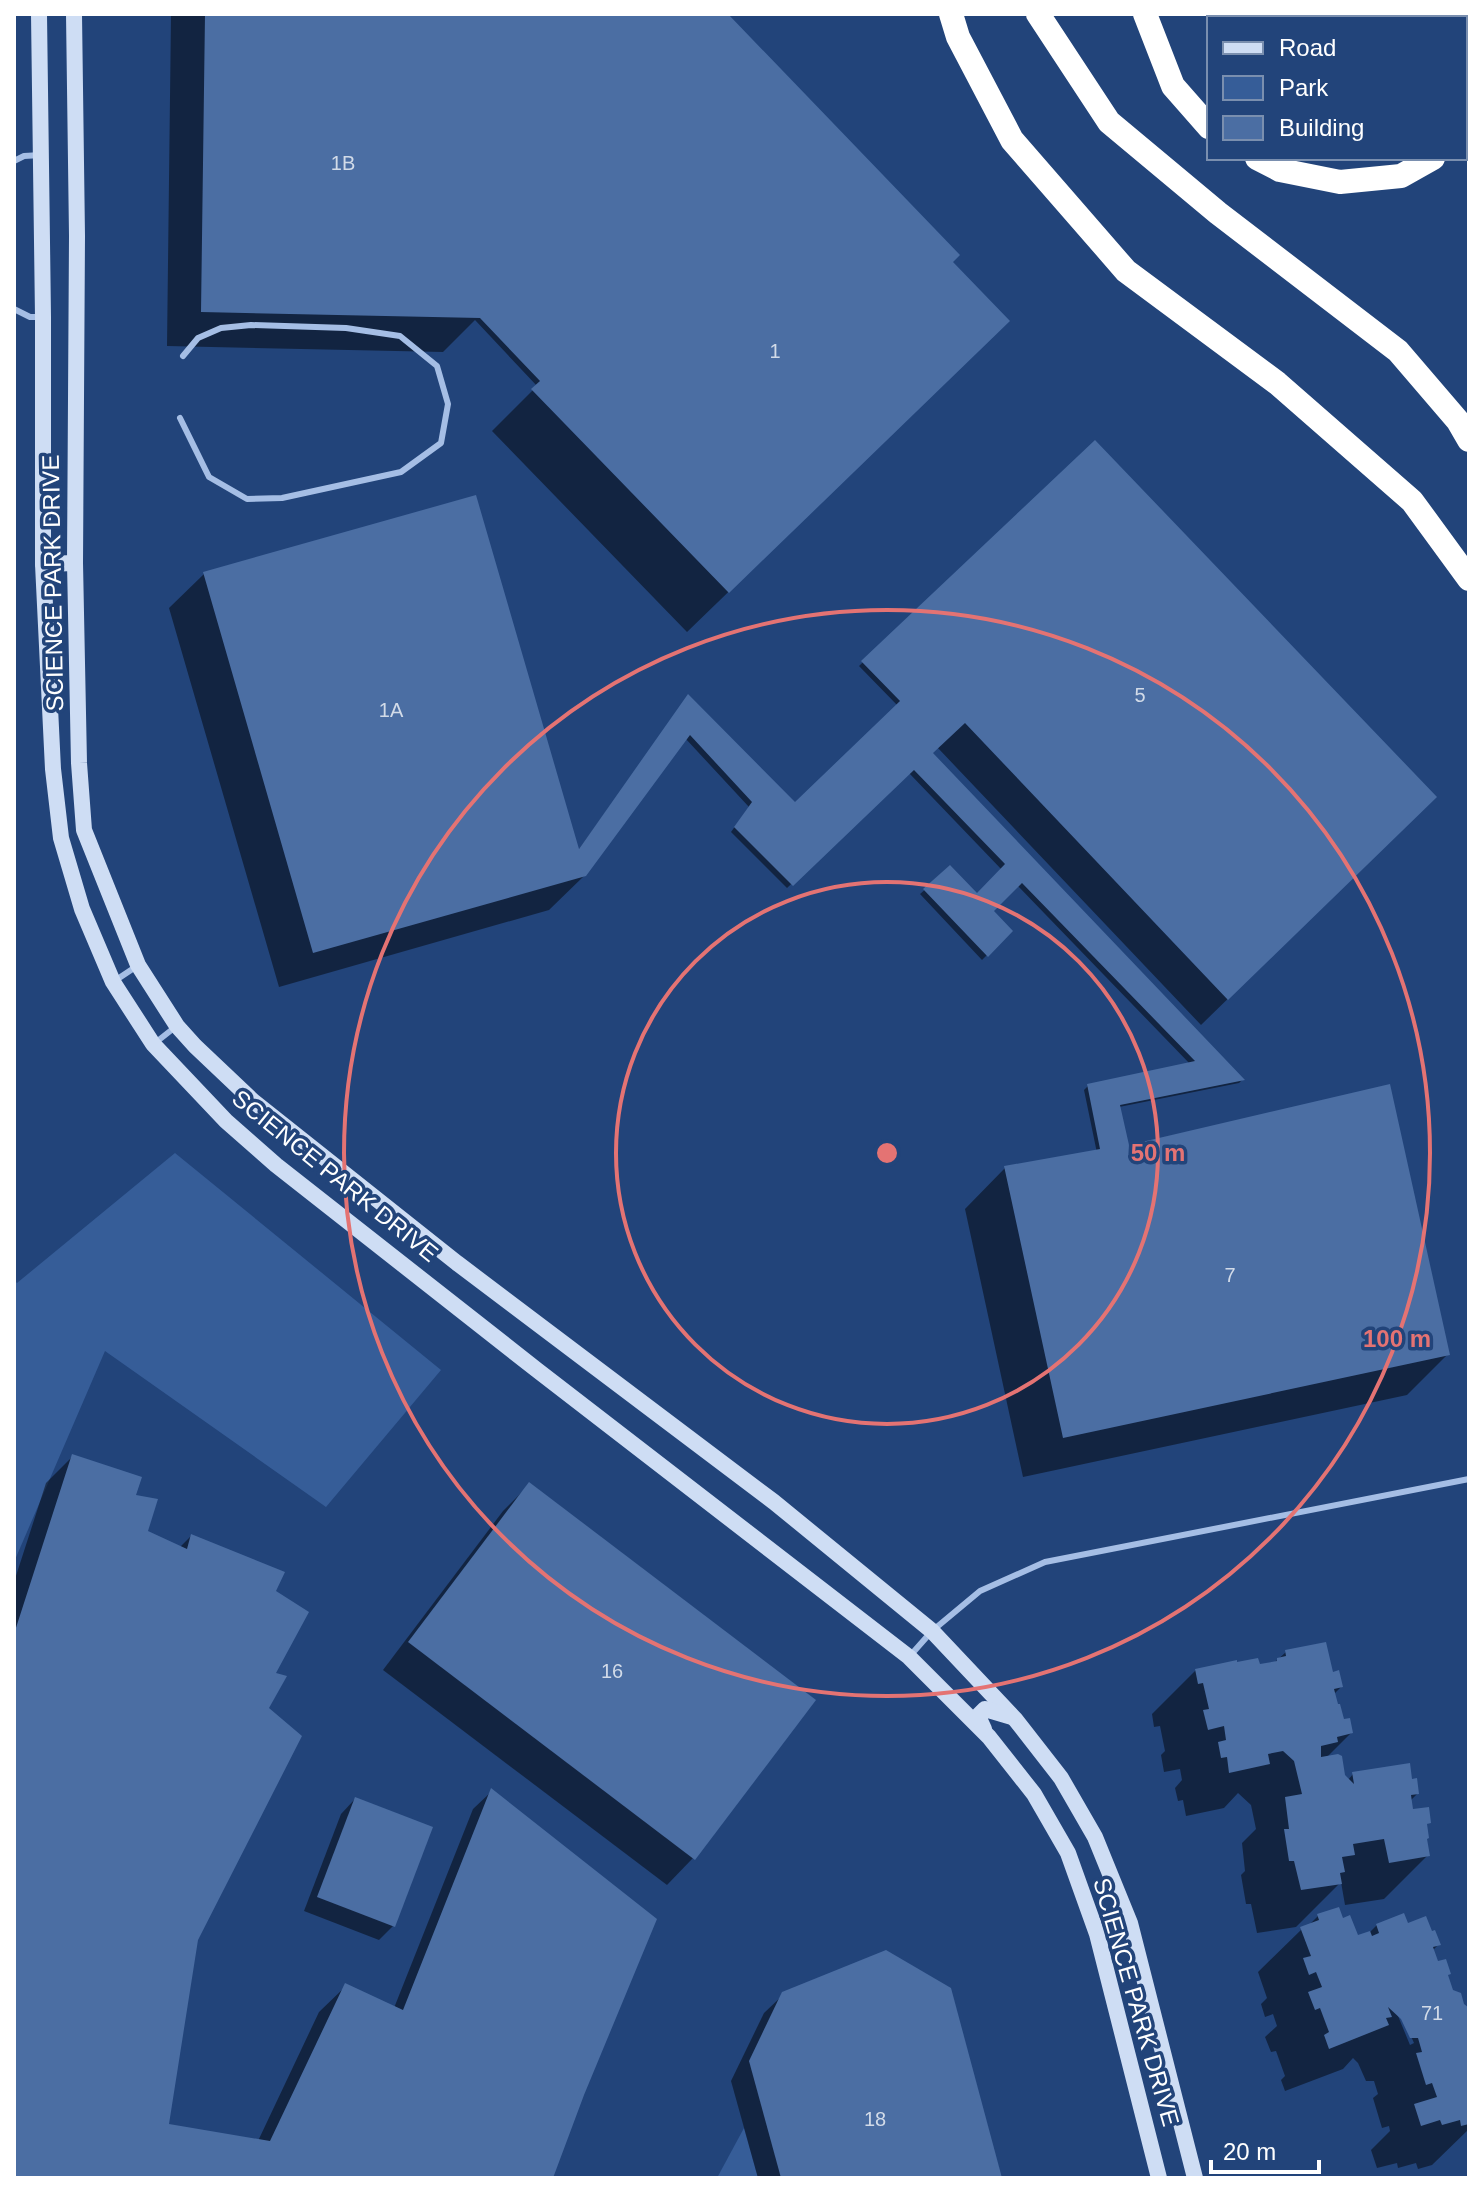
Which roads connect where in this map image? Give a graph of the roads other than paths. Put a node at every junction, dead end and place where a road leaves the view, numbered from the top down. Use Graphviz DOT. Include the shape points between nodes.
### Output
graph roads {
  1 [pos="39,14"];
  2 [pos="74,14"];
  3 [pos="951,14"];
  4 [pos="1038,14"];
  5 [pos="1145,14"];
  6 [pos="1207,125"];
  7 [pos="42,155"];
  8 [pos="1261,160"];
  9 [pos="1429,160"];
  10 [pos="14,161"];
  11 [pos="14,309"];
  12 [pos="43,317"];
  13 [pos="183,356"];
  14 [pos="180,418"];
  15 [pos="1469,440"];
  16 [pos="75,563"];
  17 [pos="43,564"];
  18 [pos="1469,579"];
  19 [pos="138,965"];
  20 [pos="113,982"];
  21 [pos="177,1026"];
  22 [pos="153,1044"];
  23 [pos="1469,1479"];
  24 [pos="932,1631"];
  25 [pos="909,1657"];
  26 [pos="1015,1719"];
  27 [pos="989,1737"];
  28 [pos="1159,2178"];
  29 [pos="1195,2178"];
  1 -- 7 [label="main road, SCIENCE PARK DRIVE"];
  2 -- 16 [label="main road, SCIENCE PARK DRIVE"];
  3 -- 18 [label="highway" via="1012,140 1126,271 1277,383 1412,501"];
  4 -- 15 [label="highway" via="1109,122 1398,351"];
  5 -- 6 [label="highway" via="1173,86"];
  7 -- 10 [label="lane"];
  7 -- 12 [label="main road, SCIENCE PARK DRIVE"];
  8 -- 9 [label="highway" via="1280,170 1340,182 1401,176"];
  11 -- 12 [label="lane"];
  12 -- 17 [label="main road, SCIENCE PARK DRIVE"];
  13 -- 14 [label="lane" via="198,338 221,328 251,325 346,328 400,336 437,366 448,404 441,443 401,472 282,498 247,499 209,477"];
  16 -- 17 [label="main road"];
  16 -- 19 [label="main road, SCIENCE PARK DRIVE" via="84,830"];
  17 -- 20 [label="main road, SCIENCE PARK DRIVE" via="61,838 82,909"];
  19 -- 20 [label="lane"];
  19 -- 21 [label="main road, SCIENCE PARK DRIVE"];
  20 -- 22 [label="main road, SCIENCE PARK DRIVE"];
  21 -- 22 [label="lane"];
  21 -- 24 [label="main road, SCIENCE PARK DRIVE" via="297,1138 774,1502"];
  22 -- 25 [label="main road, SCIENCE PARK DRIVE" via="276,1165"];
  23 -- 24 [label="lane" via="1045,1562 980,1591"];
  24 -- 25 [label="lane"];
  24 -- 26 [label="main road, SCIENCE PARK DRIVE"];
  25 -- 27 [label="main road, SCIENCE PARK DRIVE"];
  26 -- 27 [label="main road" via="985,1709 978,1716"];
  26 -- 29 [label="main road, SCIENCE PARK DRIVE" via="1061,1778 1095,1837 1130,1923"];
  27 -- 28 [label="main road, SCIENCE PARK DRIVE" via="1034,1794 1068,1853 1097,1934"];
}
